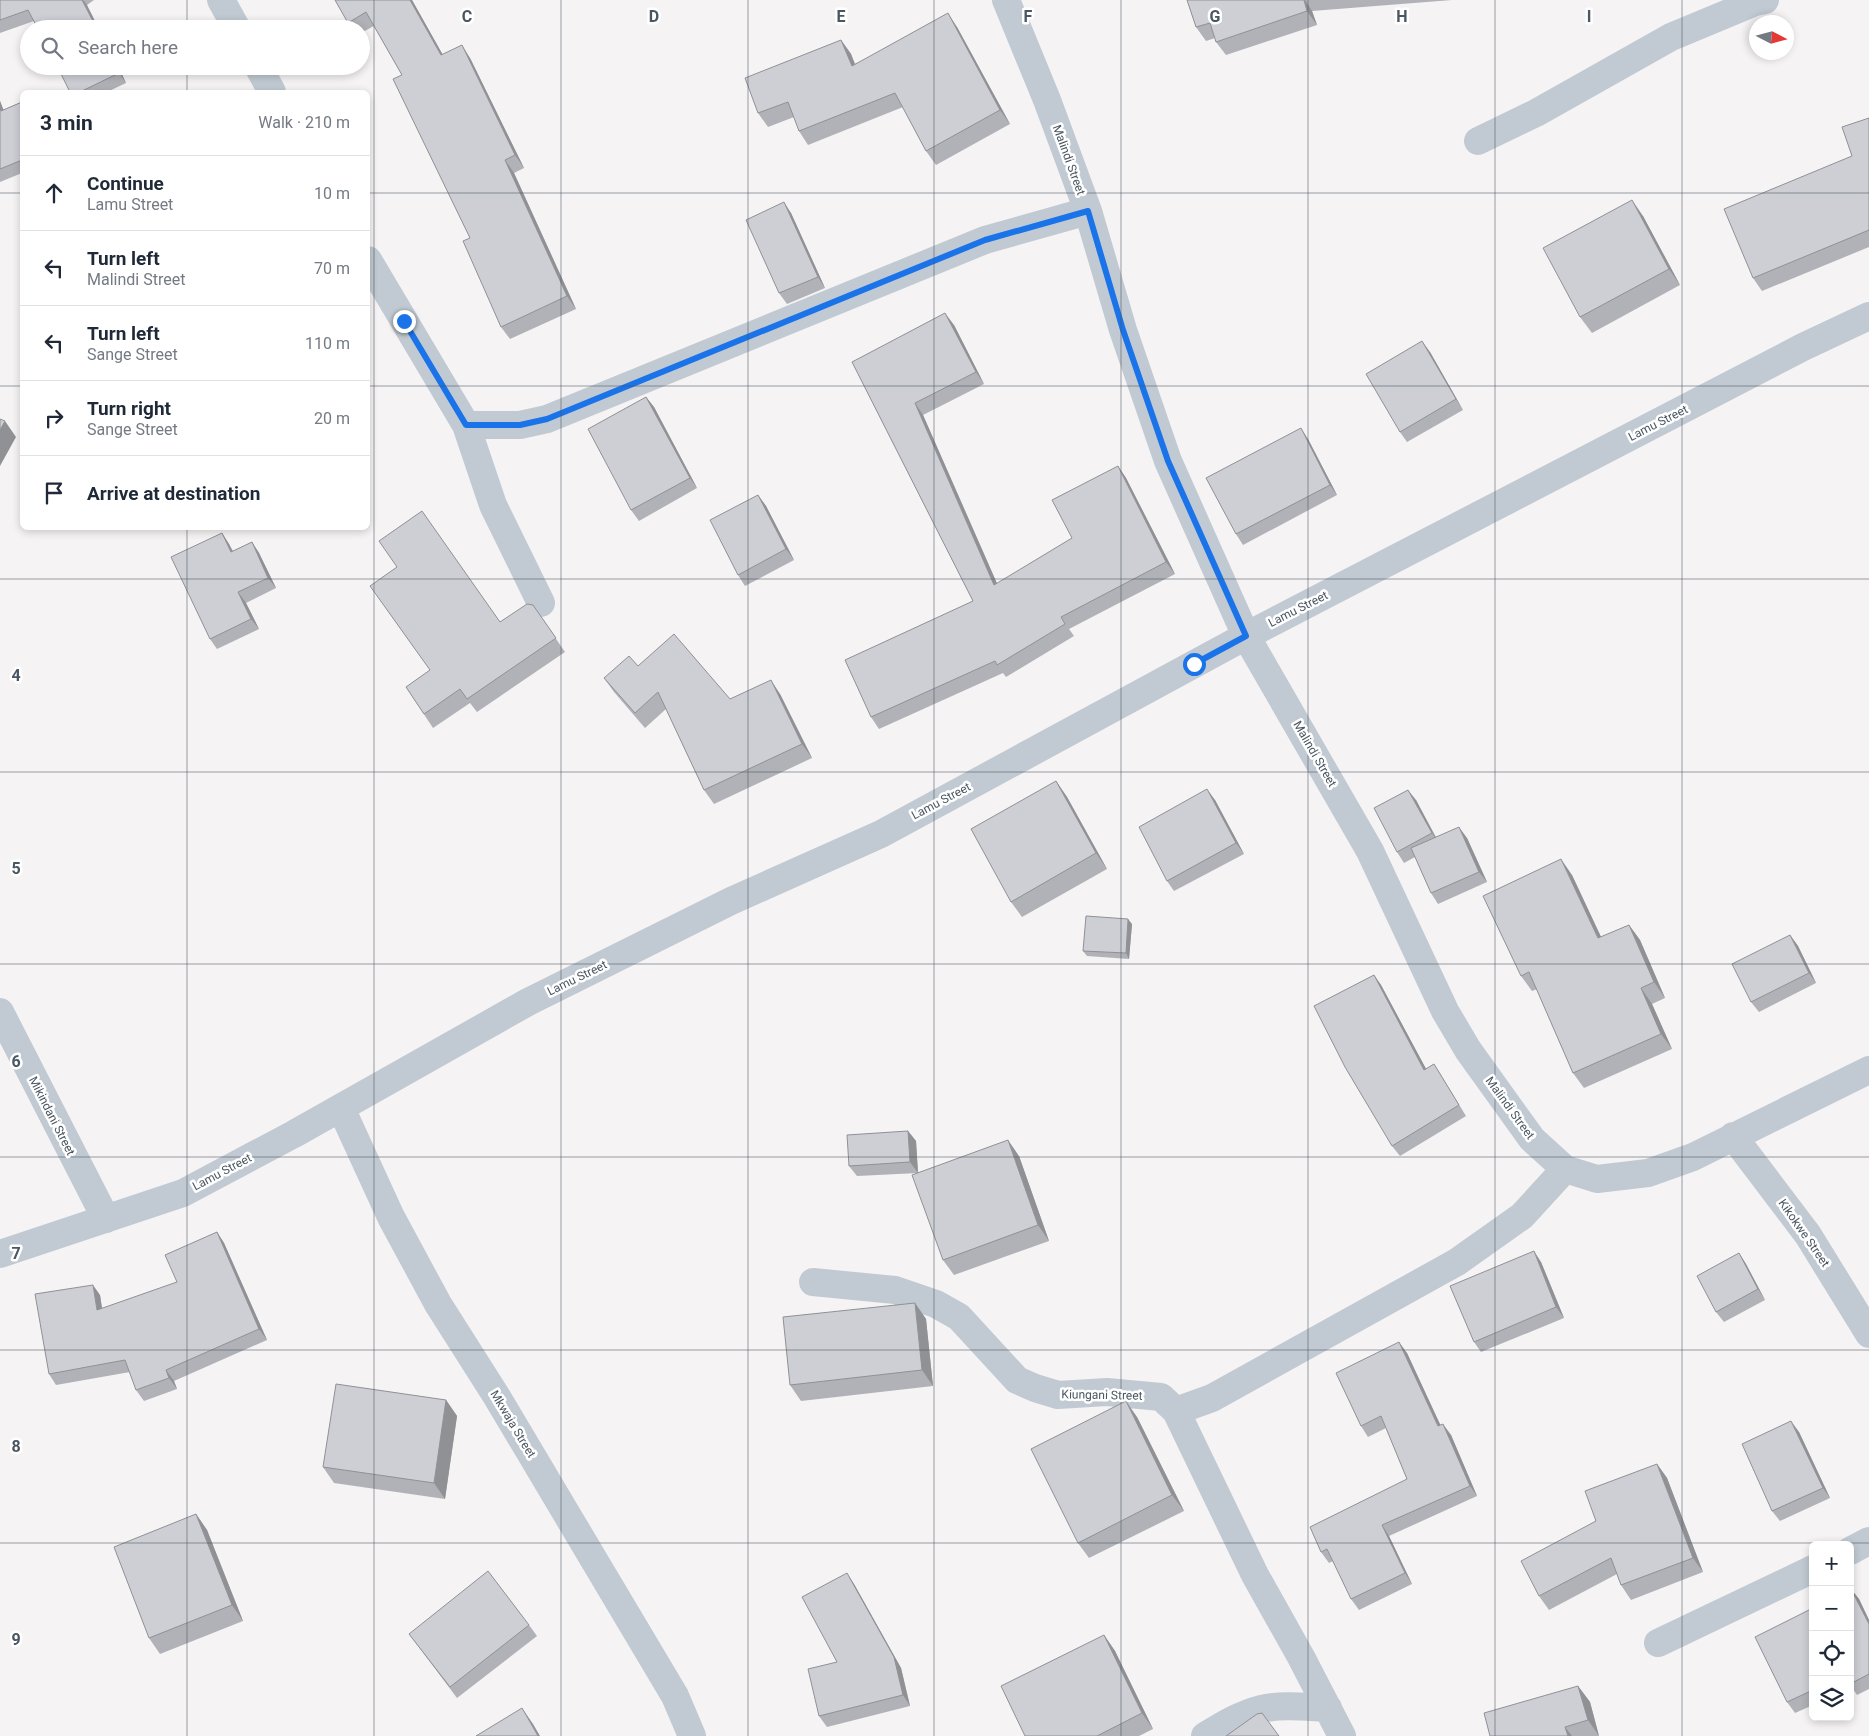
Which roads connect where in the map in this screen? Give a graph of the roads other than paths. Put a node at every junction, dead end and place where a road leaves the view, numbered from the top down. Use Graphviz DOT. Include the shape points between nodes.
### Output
graph roads {
  1 [pos="221,0"];
  2 [pos="1006,0"];
  3 [pos="1765,0"];
  4 [pos="232,20"];
  5 [pos="263,75"];
  6 [pos="271,90"];
  7 [pos="1478,141"];
  8 [pos="1088,211"];
  9 [pos="370,263"];
  10 [pos="1869,316"];
  11 [pos="466,425"];
  12 [pos="541,603"];
  13 [pos="1246,636"];
  14 [pos="0,1012"];
  15 [pos="1869,1070"];
  16 [pos="340,1108"];
  17 [pos="1733,1136"];
  18 [pos="1565,1169"];
  19 [pos="106,1219"];
  20 [pos="0,1254"];
  21 [pos="813,1282"];
  22 [pos="1869,1334"];
  23 [pos="1176,1410"];
  24 [pos="1869,1541"];
  25 [pos="1854,1549"];
  26 [pos="1809,1571"];
  27 [pos="1658,1643"];
  28 [pos="1328,1708"];
  29 [pos="692,1736"];
  30 [pos="1205,1736"];
  31 [pos="1342,1736"];
  1 -- 4 [label="street"];
  2 -- 8 [label="street, Malindi Street"];
  3 -- 7 [label="street" via="1671,37 1536,113"];
  5 -- 6 [label="street"];
  8 -- 11 [label="street" via="985,240 547,419 520,425"];
  8 -- 13 [label="street, Malindi Street" via="1123,330 1168,461"];
  9 -- 11 [label="street"];
  10 -- 13 [label="street, Lamu Street"];
  11 -- 12 [label="street" via="493,505"];
  13 -- 16 [label="street, Lamu Street" via="880,834 731,901 528,1002"];
  13 -- 18 [label="street, Malindi Street" via="1370,851 1445,1011 1468,1050 1532,1139"];
  14 -- 19 [label="street, Mikindani Street"];
  15 -- 17 [label="street, Malindi Street"];
  16 -- 19 [label="street, Lamu Street" via="183,1193"];
  16 -- 29 [label="street, Mkwaja Street" via="391,1217 438,1304 675,1696"];
  17 -- 18 [label="street, Malindi Street" via="1693,1157 1648,1173 1597,1179"];
  17 -- 22 [label="street, Kikokwe Street" via="1808,1235"];
  18 -- 23 [label="street" via="1522,1216 1458,1262 1212,1398"];
  19 -- 20 [label="street, Lamu Street"];
  21 -- 23 [label="street, Kiungani Street" via="895,1290 936,1304 959,1316 1017,1380 1035,1388 1058,1395 1107,1392 1161,1397"];
  23 -- 28 [label="street" via="1255,1575"];
  24 -- 25 [label="street"];
  26 -- 27 [label="street"];
  28 -- 30 [label="street" via="1284,1706 1260,1709"];
  28 -- 31 [label="street"];
}
